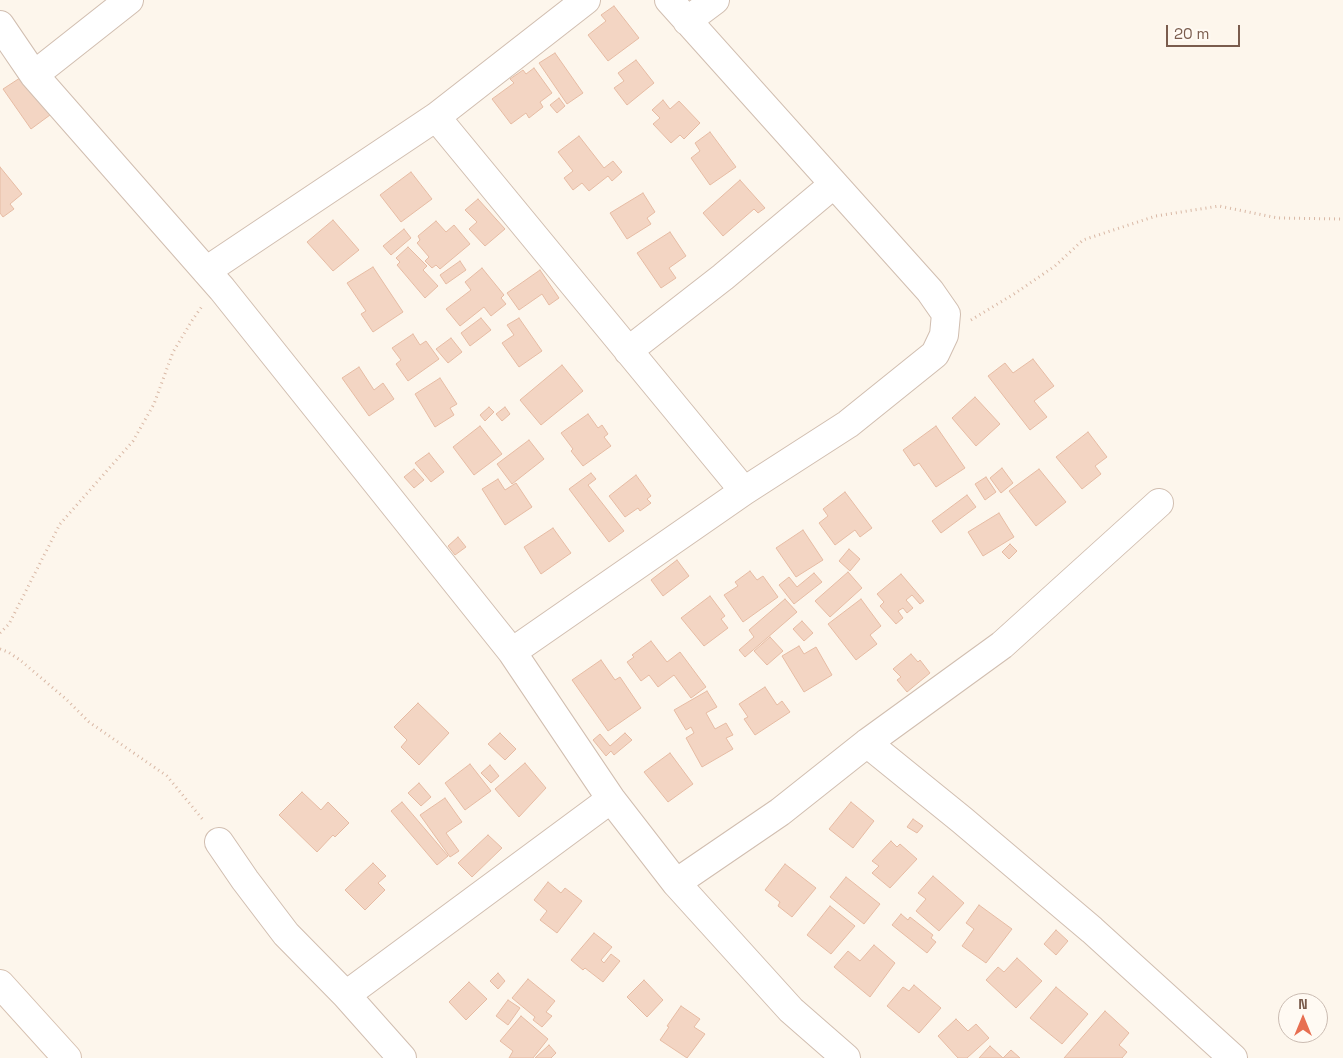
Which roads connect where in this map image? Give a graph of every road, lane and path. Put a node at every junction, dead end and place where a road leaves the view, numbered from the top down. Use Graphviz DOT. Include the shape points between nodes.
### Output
graph roads {
  1 [pos="128,0"];
  2 [pos="586,0"];
  3 [pos="669,0"];
  4 [pos="715,0"];
  5 [pos="687,21"];
  6 [pos="0,26"];
  7 [pos="34,75"];
  8 [pos="436,117"];
  9 [pos="834,184"];
  10 [pos="1343,219"];
  11 [pos="214,280"];
  12 [pos="944,335"];
  13 [pos="628,351"];
  14 [pos="744,491"];
  15 [pos="1160,503"];
  16 [pos="0,633"];
  17 [pos="0,649"];
  18 [pos="512,652"];
  19 [pos="867,743"];
  20 [pos="610,799"];
  21 [pos="219,842"];
  22 [pos="676,883"];
  23 [pos="0,984"];
  24 [pos="346,995"];
  25 [pos="67,1058"];
  26 [pos="402,1058"];
  27 [pos="846,1058"];
  28 [pos="1233,1058"];
  1 -- 7 [label="street"];
  2 -- 8 [label="street"];
  3 -- 5 [label="street"];
  4 -- 5 [label="street"];
  5 -- 9 [label="street"];
  6 -- 7 [label="street"];
  7 -- 11 [label="street"];
  8 -- 11 [label="street"];
  8 -- 13 [label="street"];
  9 -- 12 [label="street" via="930,291 946,314"];
  9 -- 13 [label="street"];
  10 -- 12 [label="path" via="1278,218 1219,206 1156,216 1083,240 1055,266"];
  11 -- 16 [label="path" via="210,297 173,352 154,404 132,441 60,524 9,624"];
  11 -- 18 [label="street"];
  12 -- 14 [label="street" via="935,354 848,424"];
  13 -- 14 [label="street"];
  14 -- 18 [label="street"];
  15 -- 19 [label="street" via="1002,645"];
  17 -- 21 [label="path" via="20,660 89,722 167,776"];
  18 -- 20 [label="street"];
  19 -- 22 [label="street" via="780,812"];
  19 -- 28 [label="street" via="1092,930"];
  20 -- 22 [label="street"];
  20 -- 24 [label="street"];
  21 -- 24 [label="street" via="286,934"];
  22 -- 27 [label="street" via="791,1010"];
  23 -- 25 [label="street"];
  24 -- 26 [label="street"];
}
